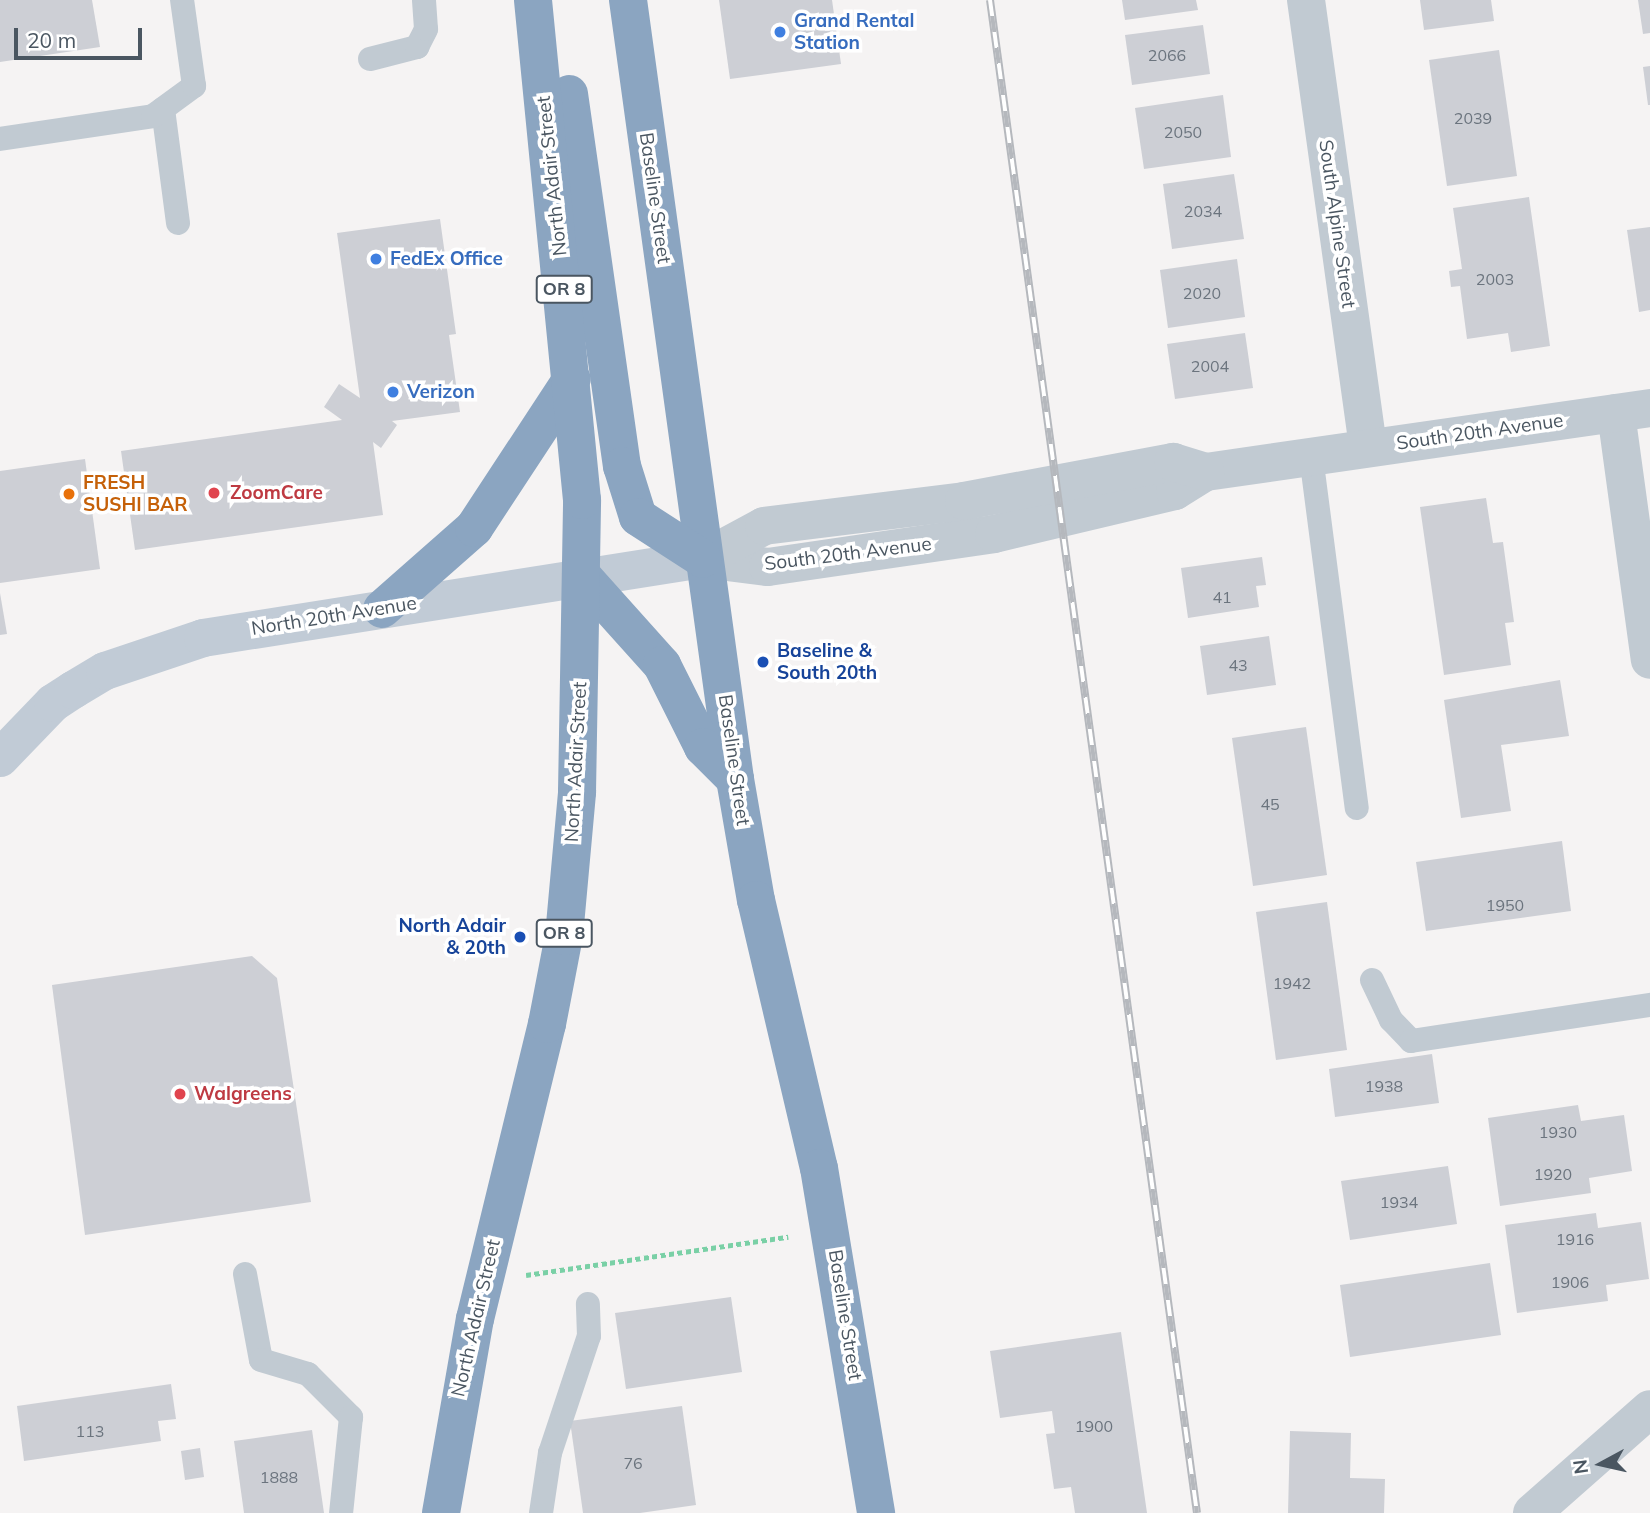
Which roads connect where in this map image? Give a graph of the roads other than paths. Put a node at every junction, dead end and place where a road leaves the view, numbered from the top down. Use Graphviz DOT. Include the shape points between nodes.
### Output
graph roads {
  1 [pos="183,0"];
  2 [pos="424,0"];
  3 [pos="534,0"];
  4 [pos="628,0"];
  5 [pos="1306,0"];
  6 [pos="370,59"];
  7 [pos="163,108"];
  8 [pos="0,139"];
  9 [pos="178,223"];
  10 [pos="572,379"];
  11 [pos="1633,411"];
  12 [pos="1368,448"];
  13 [pos="1311,456"];
  14 [pos="703,559"];
  15 [pos="584,578"];
  16 [pos="382,609"];
  17 [pos="1650,660"];
  18 [pos="0,758"];
  19 [pos="735,779"];
  20 [pos="1357,808"];
  21 [pos="1372,979"];
  22 [pos="1650,1005"];
  23 [pos="245,1274"];
  24 [pos="588,1304"];
  25 [pos="1650,1409"];
  26 [pos="341,1513"];
  27 [pos="441,1513"];
  28 [pos="541,1513"];
  29 [pos="876,1513"];
  30 [pos="1532,1513"];
  1 -- 7 [label="lane" via="194,86"];
  2 -- 6 [label="lane" via="426,29 417,47"];
  3 -- 10 [label="highway, North Adair Street / OR 8"];
  3 -- 14 [label="highway" via="568,84 622,466 638,517"];
  4 -- 14 [label="highway, Baseline Street"];
  5 -- 12 [label="street, South Alpine Street"];
  7 -- 8 [label="lane" via="153,116"];
  7 -- 9 [label="lane"];
  10 -- 15 [label="highway, North Adair Street / OR 8"];
  10 -- 16 [label="highway" via="474,528"];
  11 -- 12 [label="street, South 20th Avenue"];
  11 -- 17 [label="street"];
  12 -- 13 [label="street, South 20th Avenue"];
  13 -- 14 [label="street, South 20th Avenue" via="1206,472 1173,462 964,501 764,526"];
  13 -- 20 [label="lane"];
  14 -- 15 [label="main road, North 20th Avenue"];
  14 -- 19 [label="highway, Baseline Street"];
  15 -- 16 [label="main road, North 20th Avenue"];
  15 -- 19 [label="highway" via="662,665 703,747"];
  15 -- 27 [label="highway, North Adair Street / OR 8" via="577,792 564,936 457,1405"];
  16 -- 18 [label="main road, North 20th Avenue" via="216,636 105,671 53,703"];
  19 -- 29 [label="highway, Baseline Street" via="756,901 831,1232"];
  21 -- 22 [label="lane" via="1391,1020 1411,1041"];
  23 -- 26 [label="lane" via="261,1360 308,1374 351,1417"];
  24 -- 28 [label="lane" via="589,1336 550,1453"];
  25 -- 30 [label="street"];
}
